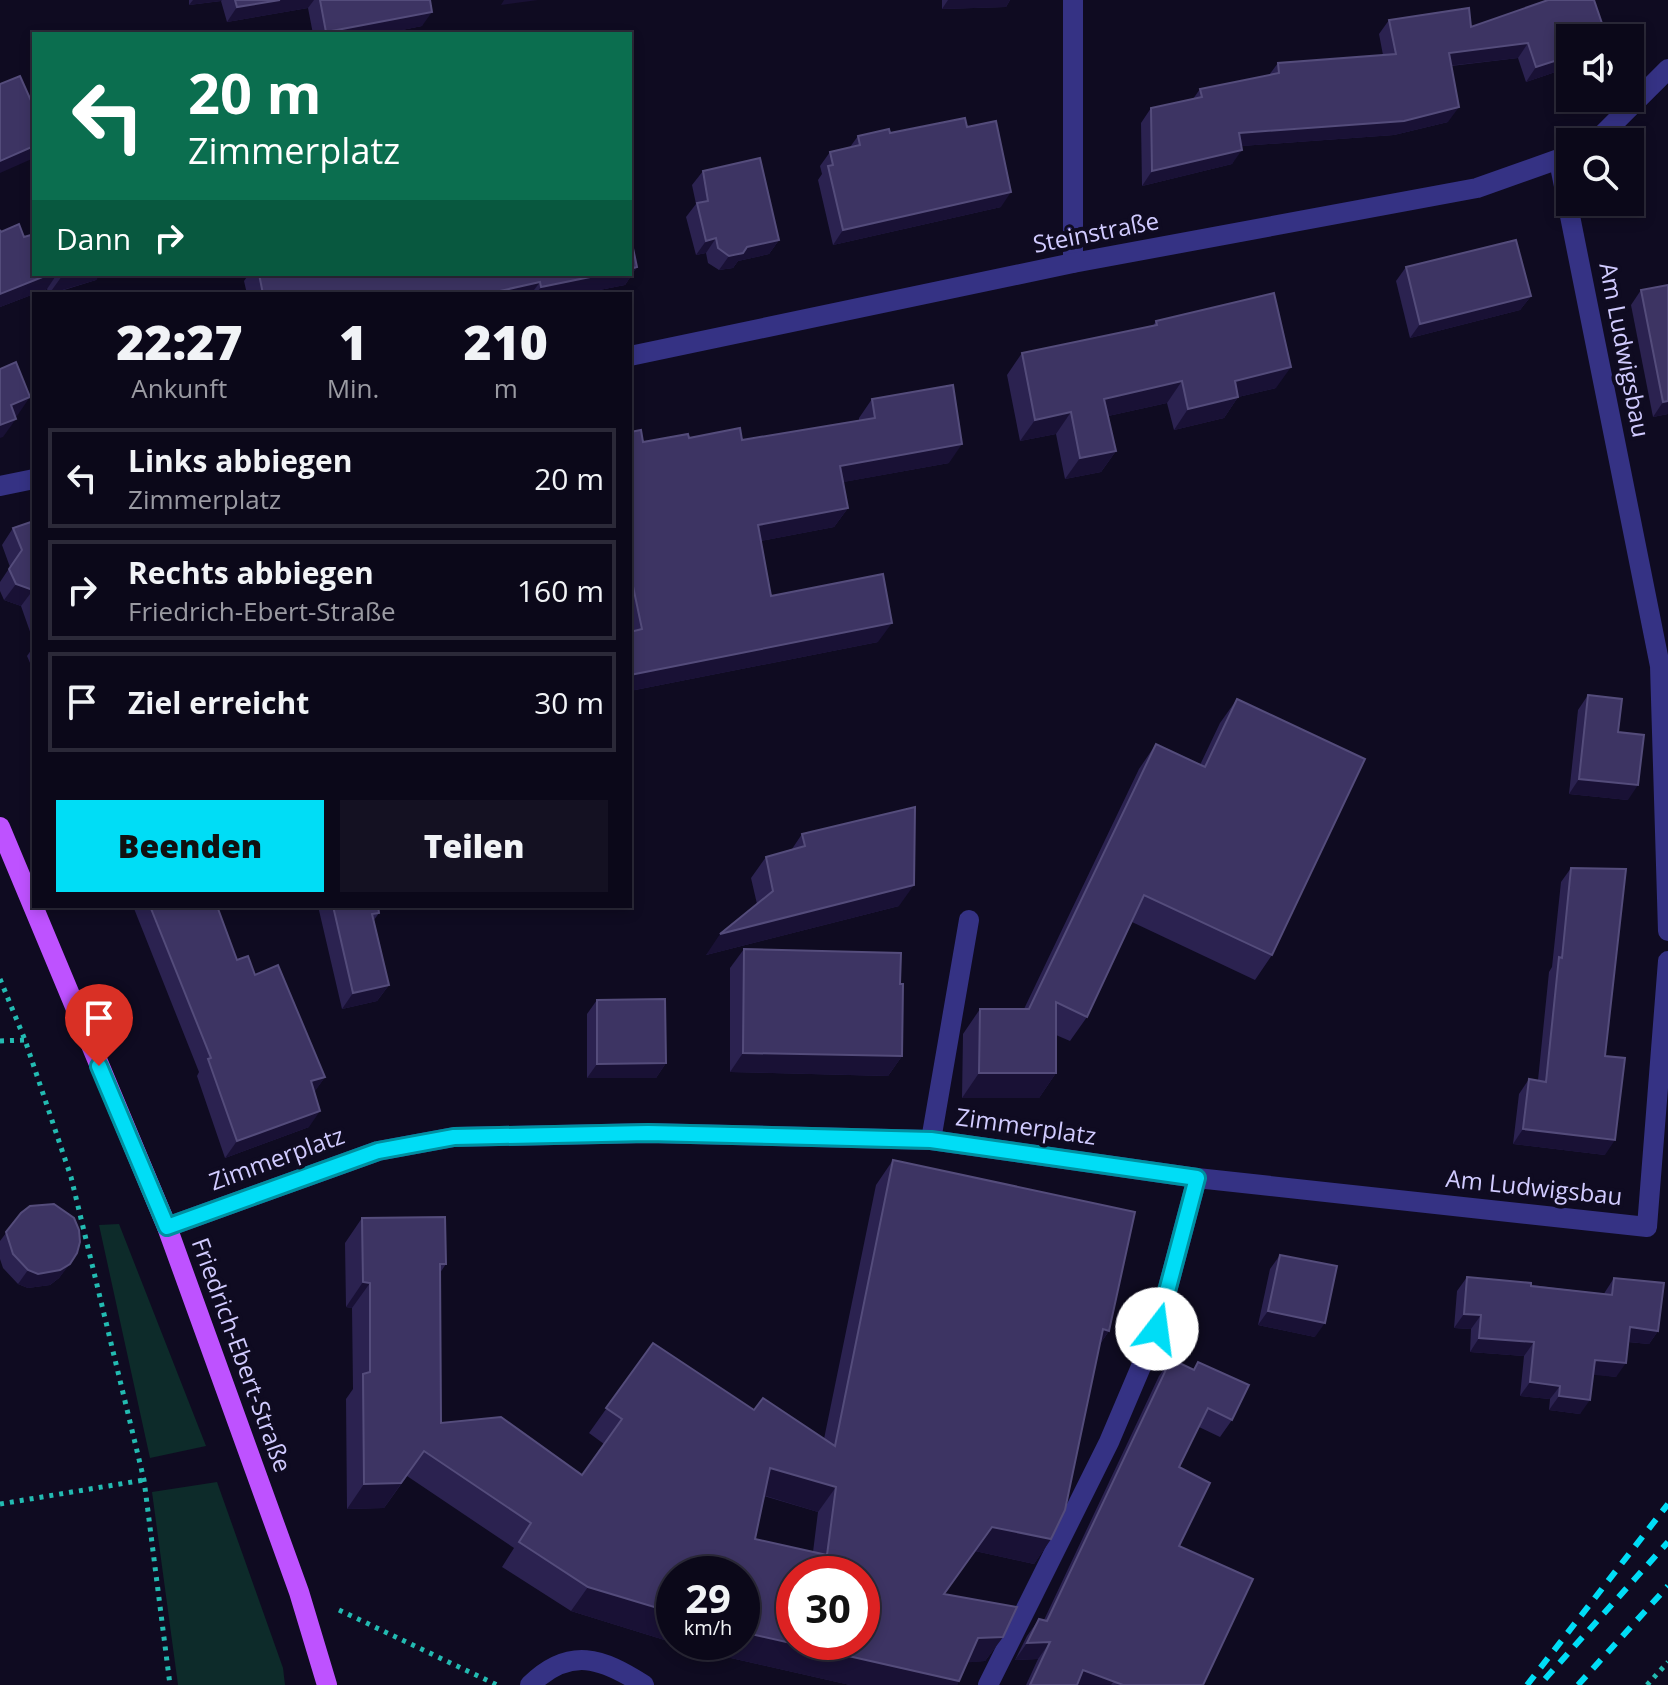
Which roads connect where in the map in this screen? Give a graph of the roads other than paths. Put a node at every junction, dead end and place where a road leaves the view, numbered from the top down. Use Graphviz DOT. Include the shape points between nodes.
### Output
graph roads {
  1 [pos="1073,0"];
  2 [pos="1668,69"];
  3 [pos="1609,128"];
  4 [pos="1556,161"];
  5 [pos="1576,216"];
  6 [pos="1073,263"];
  7 [pos="632,356"];
  8 [pos="32,479"];
  9 [pos="0,486"];
  10 [pos="0,827"];
  11 [pos="32,904"];
  12 [pos="34,908"];
  13 [pos="969,920"];
  14 [pos="1668,931"];
  15 [pos="1668,961"];
  16 [pos="931,1140"];
  17 [pos="1197,1178"];
  18 [pos="167,1227"];
  19 [pos="327,1685"];
  20 [pos="530,1685"];
  21 [pos="644,1685"];
  22 [pos="988,1685"];
  1 -- 6 [label="street"];
  2 -- 3 [label="street"];
  4 -- 6 [label="street, Steinstraße" via="1477,188"];
  5 -- 14 [label="street, Am Ludwigsbau" via="1660,666"];
  6 -- 7 [label="street, Steinstraße"];
  8 -- 9 [label="street"];
  10 -- 11 [label="main road, Friedrich-Ebert-Straße"];
  12 -- 18 [label="main road, Friedrich-Ebert-Straße"];
  13 -- 16 [label="street"];
  15 -- 17 [label="street, Am Ludwigsbau" via="1647,1227"];
  16 -- 17 [label="street, Zimmerplatz"];
  16 -- 18 [label="street, Zimmerplatz" via="648,1133 454,1137 378,1151"];
  17 -- 22 [label="street" via="1157,1329 1109,1442"];
  18 -- 19 [label="main road, Friedrich-Ebert-Straße" via="299,1592"];
  20 -- 21 [label="street" via="560,1663 582,1658 620,1669"];
}
